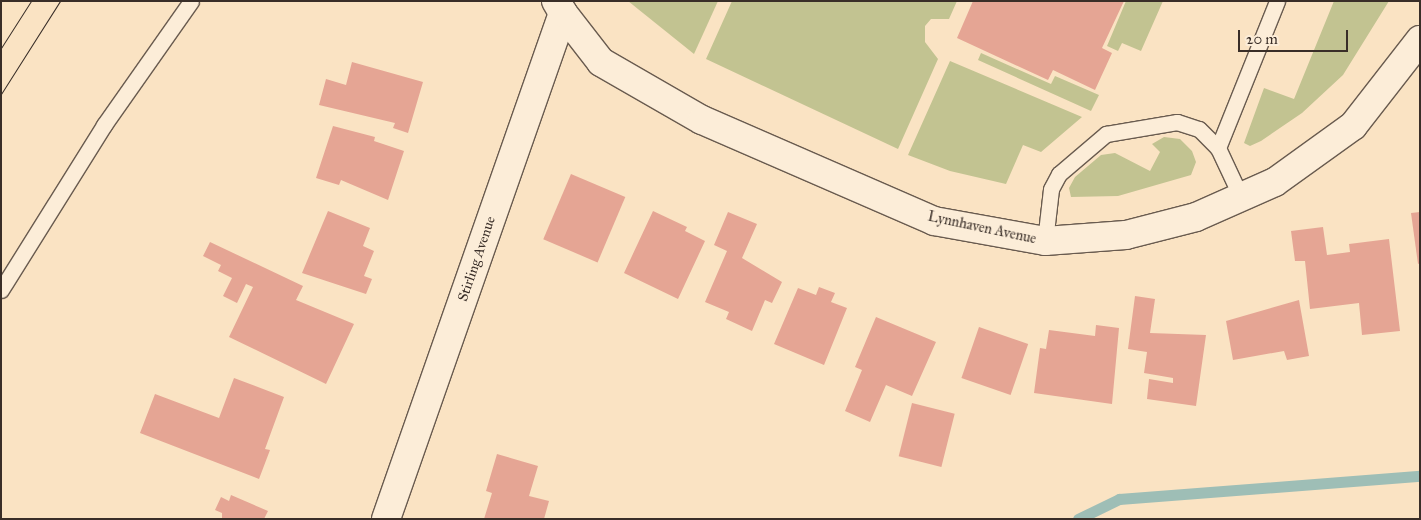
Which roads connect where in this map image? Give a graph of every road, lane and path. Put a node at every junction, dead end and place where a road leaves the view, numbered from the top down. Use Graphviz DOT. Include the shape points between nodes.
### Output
graph roads {
  1 [pos="191,1"];
  2 [pos="1277,1"];
  3 [pos="559,7"];
  4 [pos="1419,44"];
  5 [pos="1218,148"];
  6 [pos="1241,197"];
  7 [pos="1046,241"];
  8 [pos="1,290"];
  9 [pos="386,519"];
  1 -- 8 [label="lane" via="104,125"];
  2 -- 5 [label="lane"];
  3 -- 7 [label="street, Lynnhaven Avenue" via="601,62 702,120 934,221"];
  3 -- 9 [label="street, Stirling Avenue"];
  4 -- 6 [label="street, Lynnhaven Avenue" via="1352,126 1276,182"];
  5 -- 6 [label="lane"];
  5 -- 7 [label="lane" via="1199,129 1177,122 1106,134 1059,174 1051,189"];
  6 -- 7 [label="street, Lynnhaven Avenue" via="1196,217 1126,234"];
}
